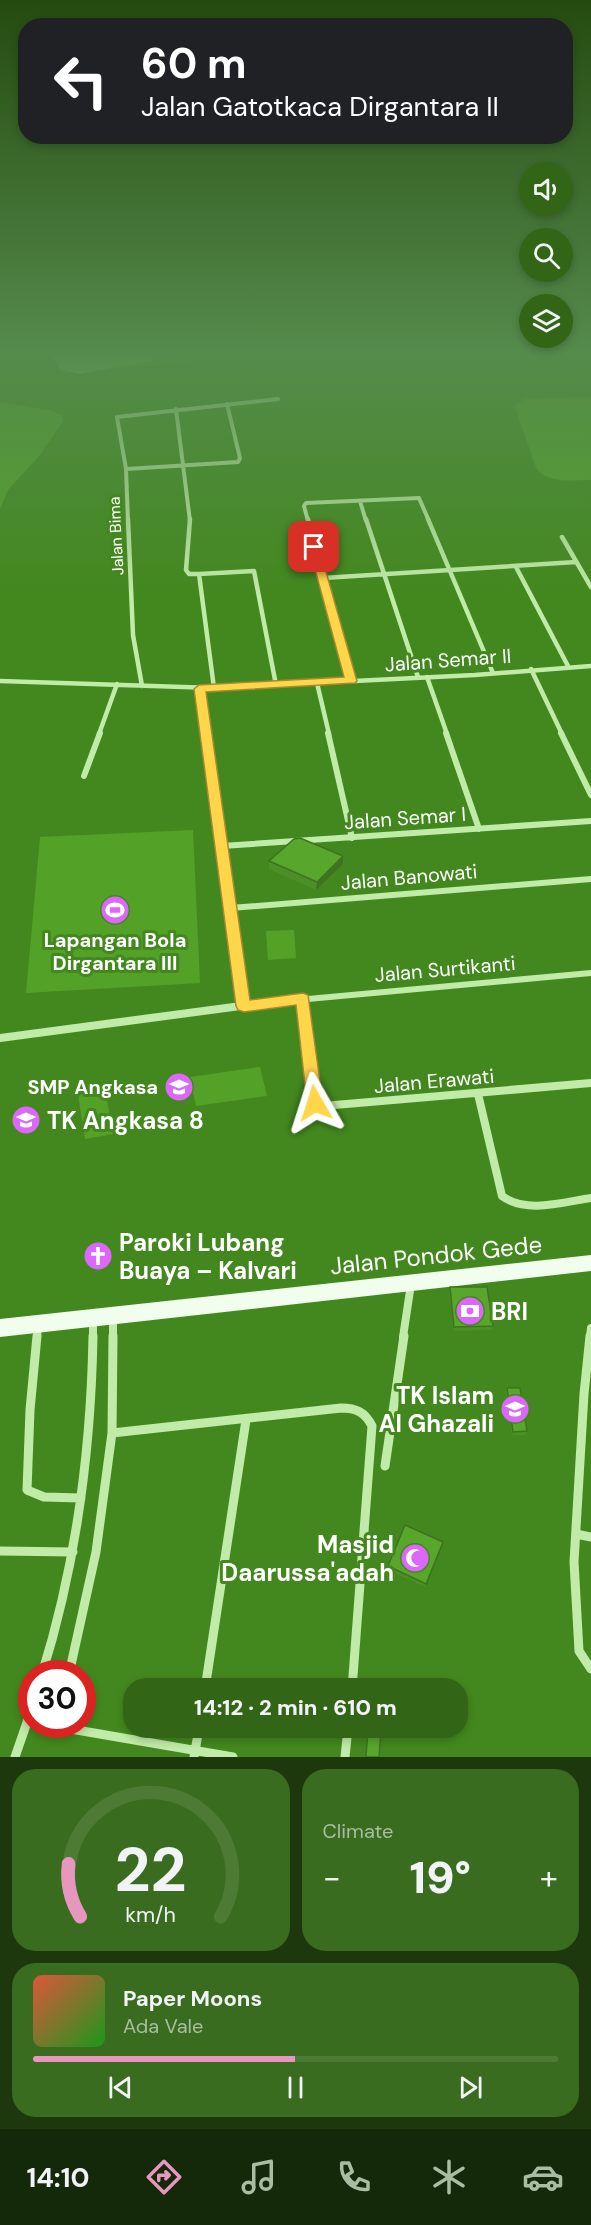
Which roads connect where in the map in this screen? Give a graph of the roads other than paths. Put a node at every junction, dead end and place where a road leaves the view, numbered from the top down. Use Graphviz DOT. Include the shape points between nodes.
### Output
graph roads {
  1 [pos="120,432"];
  2 [pos="179,432"];
  3 [pos="234,432"];
  4 [pos="183,466"];
  5 [pos="126,469"];
  6 [pos="360,501"];
  7 [pos="562,537"];
  8 [pos="576,562"];
  9 [pos="516,567"];
  10 [pos="450,571"];
  11 [pos="198,574"];
  12 [pos="384,575"];
  13 [pos="323,578"];
  14 [pos="591,587"];
  15 [pos="568,666"];
  16 [pos="591,666"];
  17 [pos="531,669"];
  18 [pos="493,673"];
  19 [pos="418,677"];
  20 [pos="427,677"];
  21 [pos="0,681"];
  22 [pos="351,681"];
  23 [pos="317,682"];
  24 [pos="117,684"];
  25 [pos="276,685"];
  26 [pos="141,686"];
  27 [pos="214,688"];
  28 [pos="199,689"];
  29 [pos="84,776"];
  30 [pos="591,795"];
  31 [pos="591,821"];
  32 [pos="479,829"];
  33 [pos="352,838"];
  34 [pos="222,846"];
  35 [pos="591,879"];
  36 [pos="231,908"];
  37 [pos="591,973"];
  38 [pos="303,998"];
  39 [pos="244,1006"];
  40 [pos="0,1038"];
  41 [pos="591,1083"];
  42 [pos="478,1094"];
  43 [pos="591,1198"];
  44 [pos="591,1263"];
  45 [pos="412,1283"];
  46 [pos="103,1317"];
  47 [pos="39,1325"];
  48 [pos="0,1328"];
  49 [pos="591,1328"];
  50 [pos="246,1420"];
  51 [pos="112,1433"];
  52 [pos="385,1466"];
  53 [pos="81,1498"];
  54 [pos="576,1534"];
  55 [pos="591,1537"];
  56 [pos="0,1551"];
  57 [pos="73,1552"];
  58 [pos="46,1660"];
  59 [pos="72,1660"];
  60 [pos="591,1669"];
  61 [pos="207,1678"];
  62 [pos="353,1678"];
  63 [pos="96,1733"];
  64 [pos="22,1738"];
  65 [pos="197,1738"];
  66 [pos="347,1738"];
  67 [pos="194,1754"];
  68 [pos="15,1757"];
  69 [pos="233,1757"];
  70 [pos="345,1757"];
  1 -- 5 [label="street, Jalan Bima"];
  2 -- 4 [label="street"];
  3 -- 4 [label="street" via="238,462"];
  4 -- 5 [label="street"];
  4 -- 11 [label="street" via="190,540 186,570"];
  5 -- 26 [label="street, Jalan Bima" via="133,635"];
  6 -- 10 [label="street" via="412,497 421,501"];
  6 -- 12 [label="street"];
  6 -- 13 [label="street" via="304,504"];
  7 -- 8 [label="street"];
  8 -- 9 [label="street"];
  8 -- 14 [label="street"];
  9 -- 10 [label="street"];
  9 -- 15 [label="street"];
  10 -- 12 [label="street"];
  10 -- 18 [label="street"];
  11 -- 25 [label="street" via="254,571"];
  11 -- 27 [label="street"];
  12 -- 13 [label="street"];
  12 -- 19 [label="street"];
  13 -- 22 [label="street"];
  15 -- 16 [label="street, Jalan Semar II"];
  15 -- 17 [label="street, Jalan Semar II"];
  17 -- 18 [label="street, Jalan Semar II"];
  17 -- 30 [label="street"];
  18 -- 20 [label="street, Jalan Semar II"];
  19 -- 20 [label="street, Jalan Semar II"];
  19 -- 22 [label="street, Jalan Semar II"];
  20 -- 32 [label="street"];
  21 -- 24 [label="street"];
  22 -- 23 [label="street, Jalan Semar II"];
  23 -- 25 [label="street, Jalan Semar II"];
  23 -- 33 [label="street"];
  24 -- 26 [label="street"];
  24 -- 29 [label="street"];
  25 -- 27 [label="street, Jalan Semar II"];
  26 -- 28 [label="street"];
  27 -- 28 [label="street, Jalan Semar II"];
  28 -- 34 [label="street"];
  31 -- 32 [label="street, Jalan Semar I"];
  32 -- 33 [label="street, Jalan Semar I"];
  33 -- 34 [label="street, Jalan Semar I"];
  34 -- 36 [label="street"];
  35 -- 36 [label="street, Jalan Banowati"];
  36 -- 39 [label="street"];
  37 -- 38 [label="street, Jalan Surtikanti"];
  38 -- 39 [label="street, Jalan Surtikanti"];
  38 -- 42 [label="street, Jalan Erawati" via="315,1103 335,1107"];
  39 -- 40 [label="street, Jalan Surtikanti"];
  41 -- 42 [label="street, Jalan Erawati"];
  42 -- 43 [label="street" via="502,1196 510,1203 522,1205"];
  44 -- 45 [label="main road, Jalan Pondok Gede"];
  45 -- 46 [label="main road, Jalan Pondok Gede"];
  45 -- 52 [label="street"];
  46 -- 47 [label="main road, Jalan Pondok Gede"];
  46 -- 51 [label="street"];
  46 -- 53 [label="street" via="94,1359"];
  47 -- 48 [label="main road, Jalan Pondok Gede"];
  47 -- 53 [label="street" via="27,1490 40,1496"];
  49 -- 54 [label="street"];
  50 -- 51 [label="street"];
  50 -- 61 [label="street"];
  50 -- 62 [label="street" via="354,1408 365,1413 372,1426"];
  51 -- 59 [label="street" via="96,1552"];
  53 -- 57 [label="street"];
  54 -- 55 [label="street"];
  54 -- 60 [label="street" via="574,1581 579,1652"];
  56 -- 57 [label="street"];
  57 -- 58 [label="street"];
  63 -- 67 [label="street"];
  64 -- 68 [label="street"];
  65 -- 67 [label="street"];
  66 -- 70 [label="street"];
  67 -- 69 [label="street"];
}
